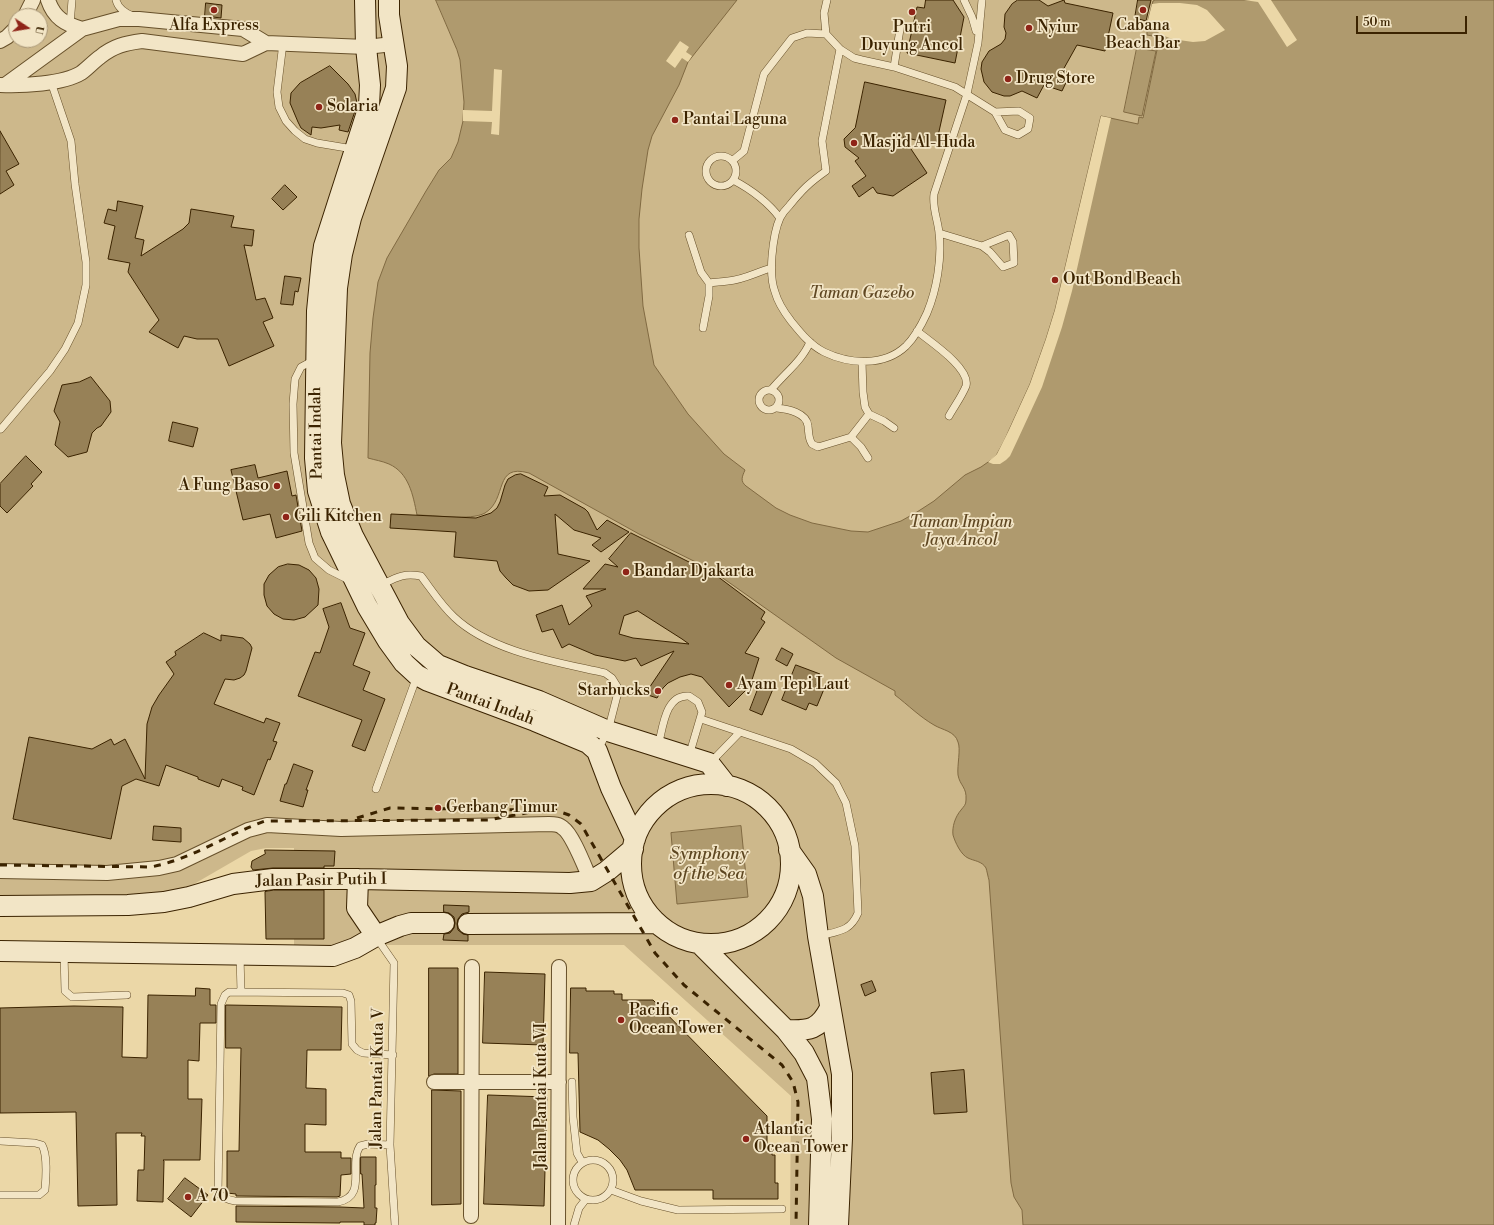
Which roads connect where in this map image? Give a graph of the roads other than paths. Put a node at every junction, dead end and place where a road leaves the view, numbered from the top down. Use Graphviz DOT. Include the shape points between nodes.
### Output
graph roads {
  1 [pos="48,0"];
  2 [pos="72,0"];
  3 [pos="116,0"];
  4 [pos="365,0"];
  5 [pos="389,0"];
  6 [pos="827,0"];
  7 [pos="964,0"];
  8 [pos="982,0"];
  9 [pos="139,19"];
  10 [pos="902,23"];
  11 [pos="76,27"];
  12 [pos="826,34"];
  13 [pos="978,36"];
  14 [pos="266,43"];
  15 [pos="283,43"];
  16 [pos="393,44"];
  17 [pos="366,47"];
  18 [pos="840,48"];
  19 [pos="894,67"];
  20 [pos="52,82"];
  21 [pos="3,85"];
  22 [pos="967,94"];
  23 [pos="995,112"];
  24 [pos="355,150"];
  25 [pos="732,161"];
  26 [pos="733,180"];
  27 [pos="780,218"];
  28 [pos="939,233"];
  29 [pos="689,235"];
  30 [pos="982,246"];
  31 [pos="771,268"];
  32 [pos="709,283"];
  33 [pos="703,328"];
  34 [pos="917,332"];
  35 [pos="810,342"];
  36 [pos="862,362"];
  37 [pos="771,390"];
  38 [pos="777,408"];
  39 [pos="869,414"];
  40 [pos="949,416"];
  41 [pos="894,428"];
  42 [pos="1,429"];
  43 [pos="851,437"];
  44 [pos="868,458"];
  45 [pos="379,586"];
  46 [pos="417,675"];
  47 [pos="700,719"];
  48 [pos="608,731"];
  49 [pos="740,732"];
  50 [pos="658,746"];
  51 [pos="596,751"];
  52 [pos="689,757"];
  53 [pos="709,764"];
  54 [pos="727,786"];
  55 [pos="376,789"];
  56 [pos="634,844"];
  57 [pos="789,849"];
  58 [pos="0,871"];
  59 [pos="358,879"];
  60 [pos="591,881"];
  61 [pos="0,906"];
  62 [pos="444,923"];
  63 [pos="656,923"];
  64 [pos="468,924"];
  65 [pos="376,936"];
  66 [pos="818,936"];
  67 [pos="700,944"];
  68 [pos="0,951"];
  69 [pos="64,952"];
  70 [pos="240,954"];
  71 [pos="472,967"];
  72 [pos="560,967"];
  73 [pos="241,992"];
  74 [pos="127,994"];
  75 [pos="830,1008"];
  76 [pos="786,1030"];
  77 [pos="393,1055"];
  78 [pos="434,1082"];
  79 [pos="471,1082"];
  80 [pos="565,1082"];
  81 [pos="0,1141"];
  82 [pos="390,1145"];
  83 [pos="582,1162"];
  84 [pos="611,1190"];
  85 [pos="0,1195"];
  86 [pos="586,1199"];
  87 [pos="782,1209"];
  88 [pos="471,1216"];
  89 [pos="395,1225"];
  90 [pos="558,1225"];
  91 [pos="574,1225"];
  92 [pos="819,1225"];
  93 [pos="838,1225"];
  1 -- 11 [label="street" via="61,20"];
  2 -- 11 [label="lane"];
  3 -- 9 [label="lane" via="117,5 125,13"];
  4 -- 17 [label="street, Pantai Indah"];
  5 -- 16 [label="street, Pantai Indah"];
  6 -- 12 [label="lane" via="824,13"];
  7 -- 13 [label="lane"];
  8 -- 13 [label="lane"];
  9 -- 11 [label="street" via="119,19"];
  9 -- 14 [label="street" via="244,30"];
  10 -- 19 [label="lane"];
  11 -- 21 [label="street"];
  12 -- 18 [label="lane"];
  12 -- 25 [label="lane" via="807,33 792,38 764,74 744,151"];
  13 -- 22 [label="lane"];
  14 -- 15 [label="street"];
  14 -- 20 [label="street" via="243,54 142,41 126,43 114,47 71,78"];
  15 -- 17 [label="street"];
  15 -- 24 [label="lane" via="277,92 279,107 286,121 305,139"];
  16 -- 17 [label="street"];
  16 -- 45 [label="street, Pantai Indah" via="397,66 396,88 351,218 342,254 337,288 332,396 334,475 340,504 353,536"];
  17 -- 24 [label="street, Pantai Indah" via="369,106"];
  18 -- 19 [label="lane" via="854,58"];
  18 -- 27 [label="lane" via="822,141 826,171 800,192"];
  19 -- 22 [label="lane" via="955,87"];
  20 -- 21 [label="street"];
  20 -- 42 [label="lane" via="72,141 86,262 86,286 78,323 65,349 50,371"];
  22 -- 23 [label="lane"];
  22 -- 28 [label="lane" via="934,194"];
  23 -- 23 [label="lane" via="1006,130 1018,135 1028,129 1030,118 1019,111"];
  24 -- 46 [label="street, Pantai Indah" via="324,246 317,311 315,458 318,491 331,532 367,606 388,641 404,663"];
  25 -- 26 [label="lane" via="736,171"];
  25 -- 26 [label="lane" via="724,156 716,156 709,161 705,169 706,177 711,184 727,186"];
  26 -- 27 [label="lane" via="769,204"];
  27 -- 31 [label="lane"];
  28 -- 30 [label="lane"];
  28 -- 34 [label="lane" via="934,292"];
  29 -- 32 [label="lane" via="700,272"];
  30 -- 30 [label="lane" via="1003,267 1014,263 1013,242 1009,235"];
  31 -- 32 [label="lane" via="743,278"];
  31 -- 35 [label="lane" via="774,290 780,305"];
  32 -- 33 [label="lane"];
  34 -- 36 [label="lane" via="906,346 886,358"];
  34 -- 40 [label="lane" via="941,348 962,370 966,379 966,385"];
  35 -- 36 [label="lane" via="823,352"];
  35 -- 37 [label="lane" via="806,351"];
  36 -- 39 [label="lane" via="865,407"];
  37 -- 38 [label="lane" via="779,396"];
  37 -- 38 [label="lane" via="761,393 760,405 766,411"];
  38 -- 43 [label="lane" via="792,411 806,419 808,439 818,447"];
  39 -- 41 [label="lane"];
  39 -- 43 [label="lane"];
  43 -- 44 [label="lane"];
  45 -- 48 [label="street, Pantai Indah" via="399,623 416,646 438,665 539,701"];
  45 -- 48 [label="lane" via="399,575 421,576 454,617 480,637 533,657 605,673 617,686"];
  46 -- 51 [label="street, Pantai Indah" via="459,694 588,743"];
  46 -- 55 [label="lane"];
  47 -- 49 [label="lane"];
  47 -- 50 [label="lane" via="702,712 698,702 689,696 674,700 669,706"];
  47 -- 52 [label="lane"];
  48 -- 50 [label="street, Pantai Indah"];
  48 -- 51 [label="lane"];
  49 -- 53 [label="lane"];
  49 -- 66 [label="lane" via="791,749 814,764 836,782 846,803 855,846 858,912 854,922 847,928"];
  50 -- 52 [label="street, Pantai Indah"];
  51 -- 56 [label="street"];
  52 -- 53 [label="street, Pantai Indah"];
  53 -- 54 [label="street"];
  54 -- 56 [label="street" via="704,784 681,790 661,802 645,818"];
  54 -- 57 [label="street" via="744,792 774,815"];
  56 -- 60 [label="street, Jalan Pasir Putih I" via="608,871"];
  56 -- 63 [label="street" via="631,866 634,887 642,906"];
  57 -- 66 [label="street" via="806,874 813,896"];
  57 -- 67 [label="street" via="790,871 786,892 775,911 761,927 742,938 722,944"];
  58 -- 60 [label="street" via="107,873 159,868 177,864 248,830 267,826 341,829 557,824 564,828 572,839"];
  59 -- 60 [label="street, Jalan Pasir Putih I" via="570,883"];
  59 -- 61 [label="street, Jalan Pasir Putih I" via="252,880 189,897 128,905"];
  59 -- 65 [label="street" via="358,908"];
  62 -- 65 [label="street" via="411,923"];
  63 -- 64 [label="street"];
  63 -- 67 [label="street" via="676,937"];
  65 -- 70 [label="street" via="355,948 333,956"];
  65 -- 77 [label="lane, Jalan Pantai Kuta V" via="394,963"];
  66 -- 75 [label="street"];
  67 -- 76 [label="street"];
  68 -- 69 [label="street"];
  69 -- 70 [label="street"];
  69 -- 74 [label="lane" via="65,992 68,995 72,997"];
  70 -- 73 [label="lane"];
  71 -- 79 [label="street"];
  72 -- 80 [label="street, Jalan Pantai Kuta VI"];
  73 -- 77 [label="lane" via="349,995 352,1044 363,1053"];
  73 -- 82 [label="lane" via="229,992 221,1004 218,1193 228,1200 235,1201 338,1202 351,1196 355,1189 356,1151 360,1146"];
  75 -- 76 [label="street" via="822,1022 816,1026 799,1031"];
  75 -- 93 [label="street" via="842,1074"];
  76 -- 92 [label="street" via="804,1053 817,1078 822,1119"];
  77 -- 82 [label="lane, Jalan Pantai Kuta V"];
  78 -- 79 [label="street"];
  79 -- 80 [label="street"];
  79 -- 88 [label="street"];
  80 -- 83 [label="lane" via="573,1117 577,1153"];
  80 -- 90 [label="street, Jalan Pantai Kuta VI"];
  81 -- 85 [label="lane" via="42,1144 45,1151 45,1184 39,1195"];
  82 -- 89 [label="lane, Jalan Pantai Kuta V"];
  83 -- 84 [label="lane" via="595,1160 607,1165 613,1177"];
  83 -- 86 [label="lane" via="572,1179 576,1191"];
  84 -- 86 [label="lane" via="603,1198 592,1201"];
  84 -- 87 [label="lane" via="678,1210"];
  86 -- 91 [label="lane" via="580,1204"];
}
